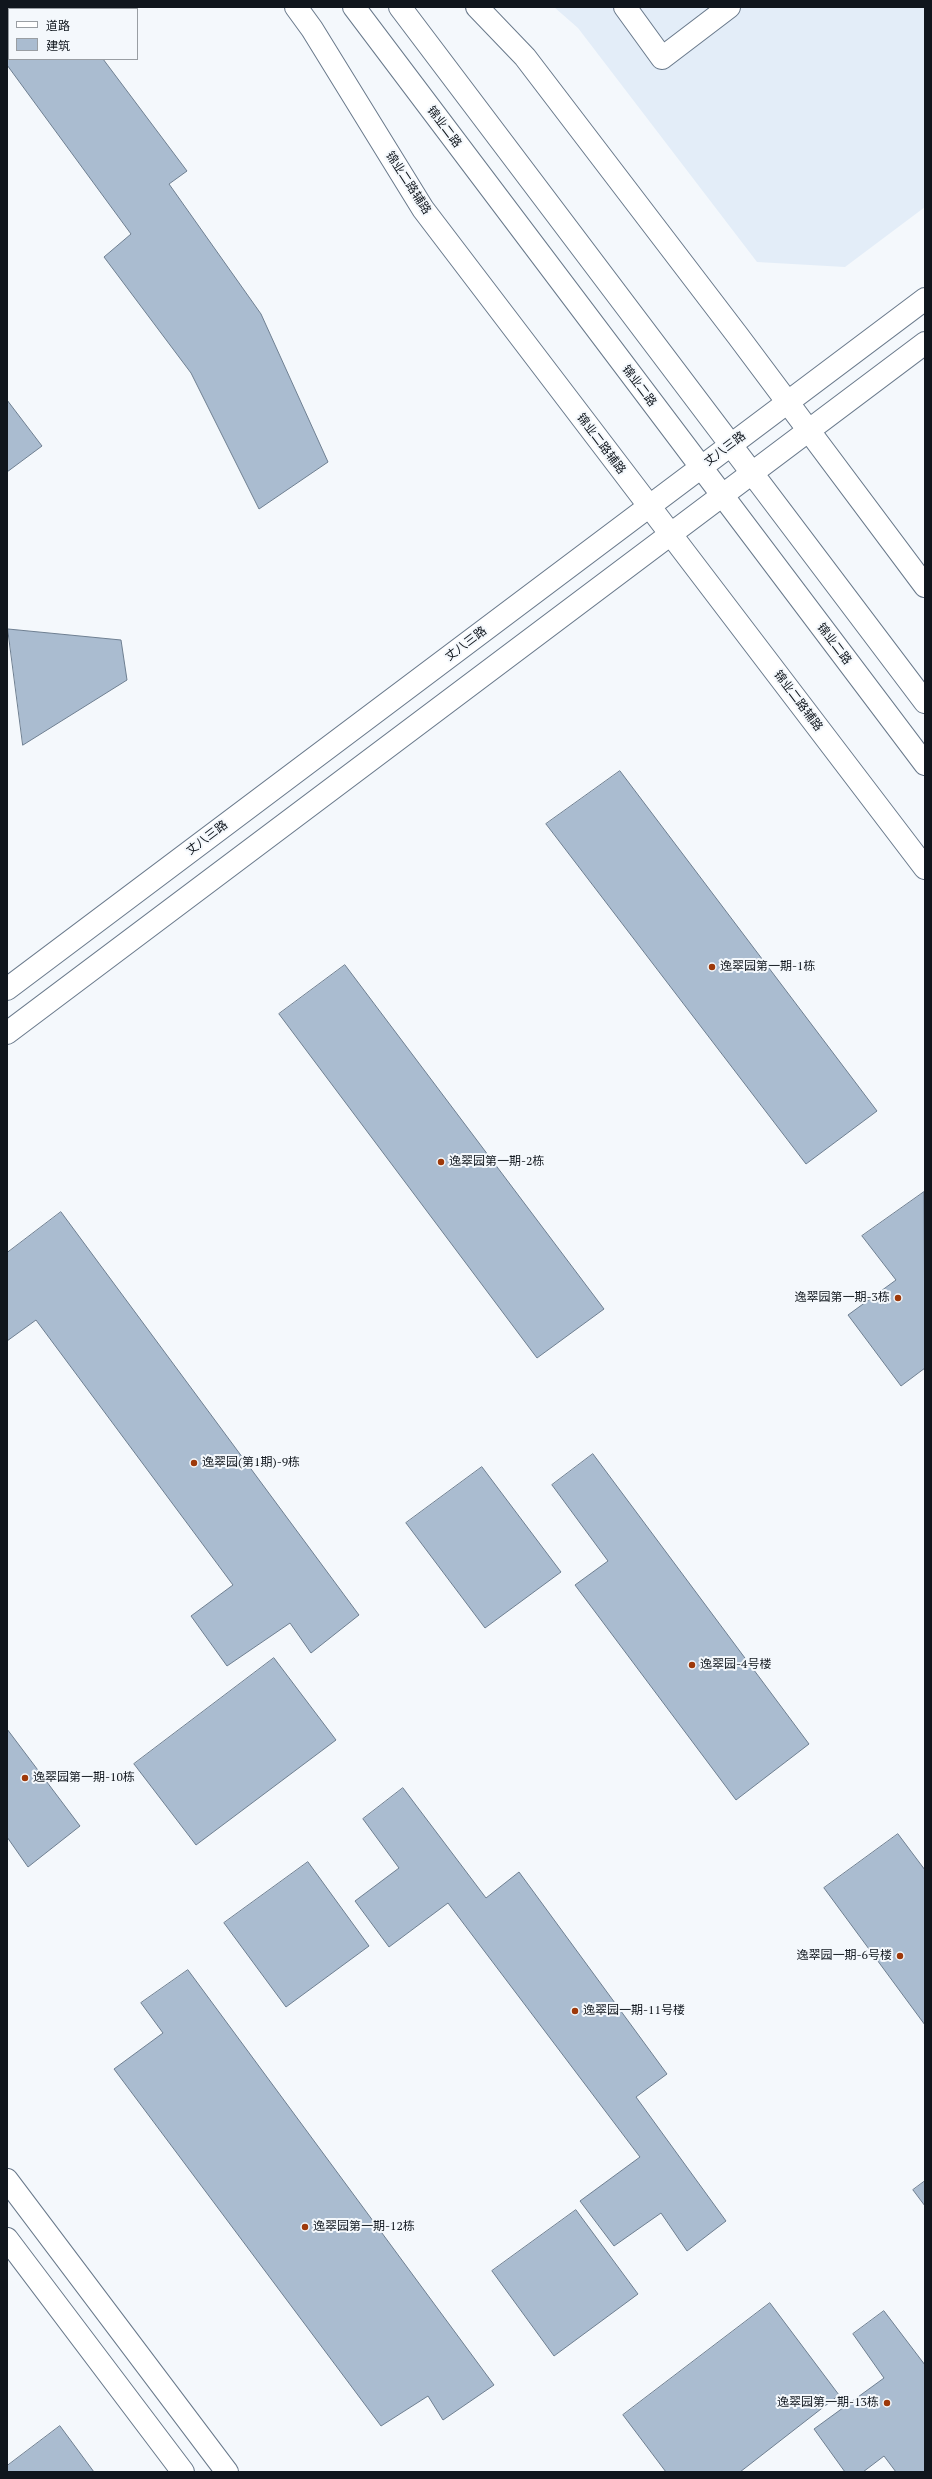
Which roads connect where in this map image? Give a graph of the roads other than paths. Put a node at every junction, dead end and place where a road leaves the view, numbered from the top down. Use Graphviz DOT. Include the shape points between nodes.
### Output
graph roads {
  1 [pos="296,7"];
  2 [pos="354,7"];
  3 [pos="400,7"];
  4 [pos="477,7"];
  5 [pos="626,7"];
  6 [pos="728,7"];
  7 [pos="925,299"];
  8 [pos="925,343"];
  9 [pos="788,402"];
  10 [pos="809,431"];
  11 [pos="730,446"];
  12 [pos="701,468"];
  13 [pos="752,474"];
  14 [pos="722,496"];
  15 [pos="649,506"];
  16 [pos="671,535"];
  17 [pos="925,586"];
  18 [pos="925,702"];
  19 [pos="925,764"];
  20 [pos="925,868"];
  21 [pos="7,989"];
  22 [pos="7,1033"];
  23 [pos="7,2180"];
  24 [pos="7,2239"];
  25 [pos="183,2472"];
  26 [pos="227,2472"];
  1 -- 15 [label="street, 锦业二路辅路" via="423,209"];
  2 -- 12 [label="street, 锦业二路"];
  3 -- 11 [label="street"];
  4 -- 9 [label="street" via="525,58"];
  5 -- 6 [label="street" via="662,58"];
  7 -- 9 [label="street, 丈八三路"];
  8 -- 10 [label="street"];
  9 -- 10 [label="street"];
  9 -- 11 [label="street, 丈八三路"];
  10 -- 13 [label="street"];
  10 -- 17 [label="street"];
  11 -- 12 [label="street, 丈八三路"];
  11 -- 13 [label="street"];
  12 -- 14 [label="street, 锦业二路"];
  12 -- 15 [label="street, 丈八三路"];
  13 -- 14 [label="street"];
  13 -- 18 [label="street"];
  14 -- 16 [label="street"];
  14 -- 19 [label="street, 锦业二路"];
  15 -- 16 [label="street, 锦业二路辅路"];
  15 -- 21 [label="street, 丈八三路"];
  16 -- 20 [label="street, 锦业二路辅路"];
  16 -- 22 [label="street"];
  23 -- 26 [label="street"];
  24 -- 25 [label="street"];
}
